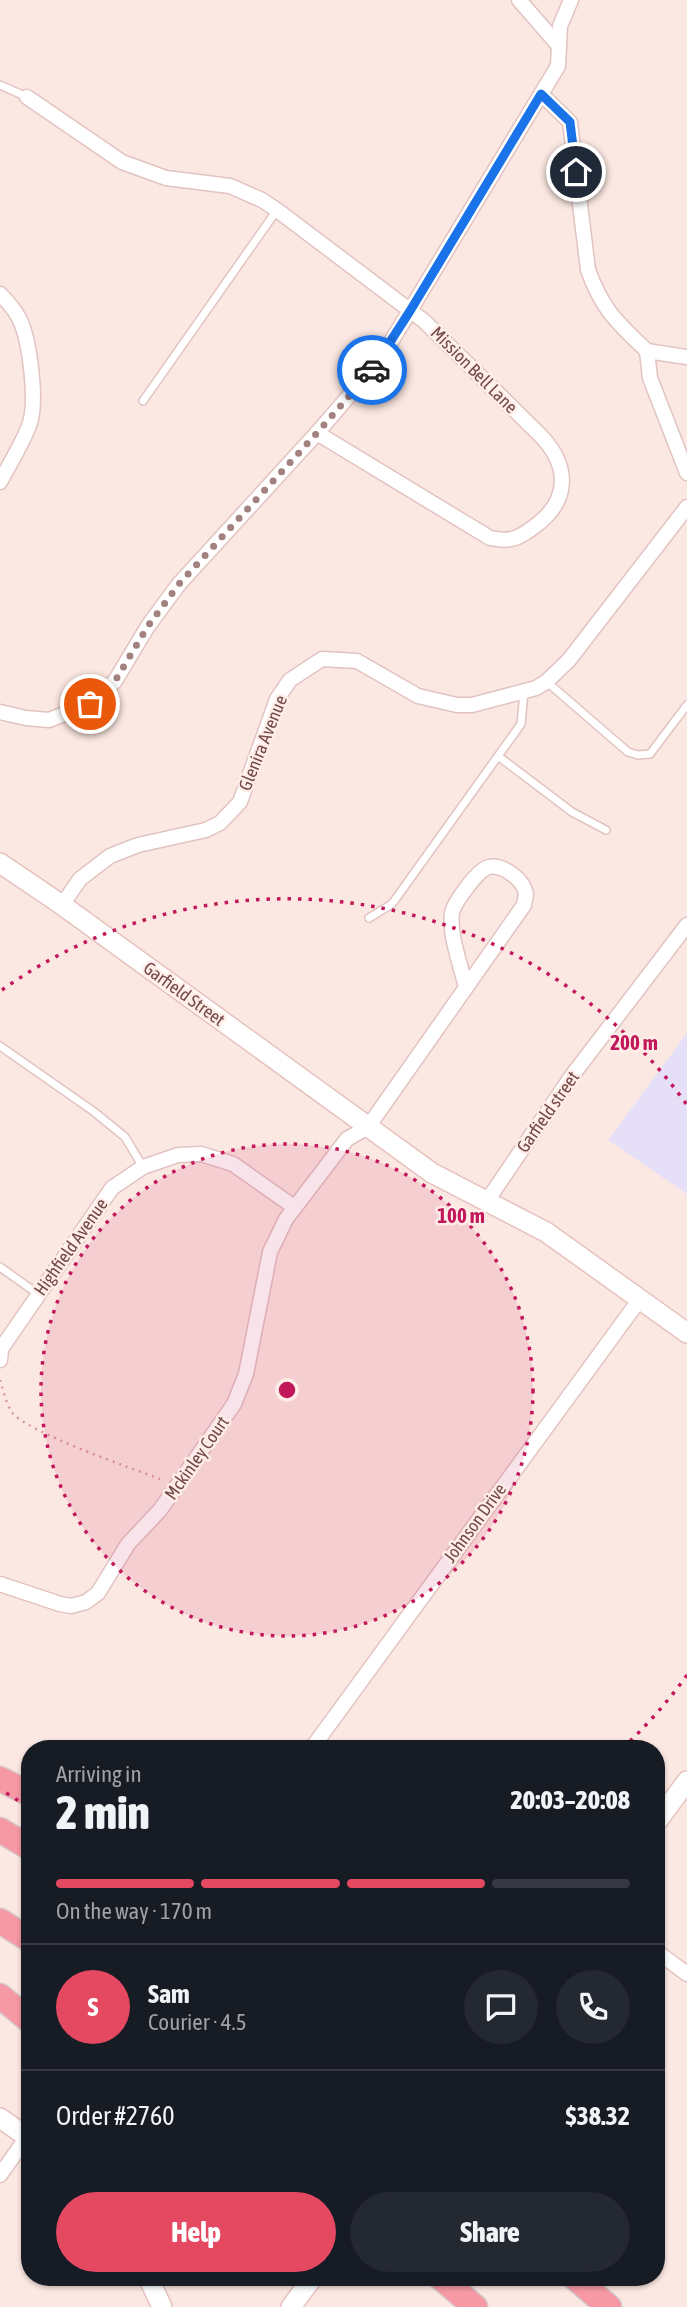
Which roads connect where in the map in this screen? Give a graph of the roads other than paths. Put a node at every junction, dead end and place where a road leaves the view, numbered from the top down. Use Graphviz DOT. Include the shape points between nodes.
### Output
graph roads {
  1 [pos="519,0"];
  2 [pos="571,0"];
  3 [pos="559,46"];
  4 [pos="0,85"];
  5 [pos="541,94"];
  6 [pos="27,97"];
  7 [pos="277,210"];
  8 [pos="0,294"];
  9 [pos="410,311"];
  10 [pos="647,351"];
  11 [pos="687,357"];
  12 [pos="143,401"];
  13 [pos="317,433"];
  14 [pos="687,473"];
  15 [pos="0,482"];
  16 [pos="687,508"];
  17 [pos="546,682"];
  18 [pos="524,691"];
  19 [pos="687,705"];
  20 [pos="0,712"];
  21 [pos="498,756"];
  22 [pos="606,830"];
  23 [pos="0,863"];
  24 [pos="62,905"];
  25 [pos="369,918"];
  26 [pos="687,925"];
  27 [pos="466,988"];
  28 [pos="0,1046"];
  29 [pos="368,1127"];
  30 [pos="143,1167"];
  31 [pos="487,1201"];
  32 [pos="294,1207"];
  33 [pos="0,1267"];
  34 [pos="38,1294"];
  35 [pos="640,1299"];
  36 [pos="687,1333"];
  37 [pos="0,1360"];
  38 [pos="0,1584"];
  39 [pos="318,1740"];
  40 [pos="0,1779"];
  41 [pos="687,1781"];
  42 [pos="21,1790"];
  43 [pos="665,1811"];
  44 [pos="0,1830"];
  45 [pos="21,1843"];
  46 [pos="0,1920"];
  47 [pos="21,1934"];
  48 [pos="665,1958"];
  49 [pos="687,1974"];
  50 [pos="0,1996"];
  51 [pos="21,2014"];
  52 [pos="0,2118"];
  53 [pos="21,2133"];
  54 [pos="21,2147"];
  55 [pos="0,2175"];
  56 [pos="152,2286"];
  57 [pos="306,2286"];
  58 [pos="450,2286"];
  59 [pos="584,2286"];
  60 [pos="162,2307"];
  61 [pos="291,2307"];
  62 [pos="475,2307"];
  63 [pos="609,2307"];
  1 -- 3 [label="street"];
  2 -- 3 [label="street" via="560,26"];
  3 -- 5 [label="street" via="558,66"];
  4 -- 6 [label="lane"];
  5 -- 9 [label="street"];
  5 -- 10 [label="street" via="570,122 588,270 595,288 615,321"];
  6 -- 7 [label="street, Mission Bell Lane" via="136,169 166,178 230,186"];
  7 -- 9 [label="street, Mission Bell Lane"];
  7 -- 12 [label="lane"];
  8 -- 15 [label="street" via="24,330 33,399 30,422"];
  9 -- 13 [label="street" via="380,360"];
  9 -- 13 [label="street, Mission Bell Lane" via="554,451 562,481 552,509 522,537 490,538"];
  10 -- 11 [label="street"];
  10 -- 14 [label="street" via="650,378"];
  13 -- 20 [label="street" via="179,584 115,681 90,704 48,720"];
  16 -- 17 [label="street, Glenira Avenue" via="569,660"];
  17 -- 18 [label="street, Glenira Avenue"];
  17 -- 19 [label="lane" via="628,752 638,755 650,754"];
  18 -- 21 [label="lane" via="521,724"];
  18 -- 24 [label="street, Glenira Avenue" via="457,705 418,696 357,661 321,659 290,680 277,699 240,802 220,822 206,830 110,856 80,879"];
  21 -- 22 [label="lane" via="572,811"];
  21 -- 25 [label="lane" via="392,904"];
  23 -- 24 [label="street, Garfield Street"];
  24 -- 29 [label="street, Garfield Street"];
  26 -- 31 [label="street, Garfield street" via="571,1077"];
  27 -- 27 [label="street" via="524,905 526,893 521,884 502,868 489,866 479,872 453,908 451,923"];
  27 -- 29 [label="street"];
  28 -- 30 [label="lane" via="125,1137"];
  29 -- 31 [label="street, Garfield Street" via="432,1173"];
  29 -- 32 [label="street" via="347,1139"];
  30 -- 32 [label="street, Highfield Avenue" via="178,1155 201,1154 233,1164"];
  30 -- 34 [label="street, Highfield Avenue" via="111,1188"];
  31 -- 35 [label="street, Garfield Street" via="546,1232"];
  32 -- 38 [label="street, Mckinley Court" via="270,1252 246,1374 234,1404 160,1510 128,1544 99,1593 71,1606"];
  33 -- 34 [label="lane"];
  34 -- 37 [label="street, Highfield Avenue" via="1,1349"];
  35 -- 36 [label="street, Garfield Street"];
  35 -- 39 [label="street, Johnson Drive"];
  40 -- 42 [label="highway"];
  41 -- 43 [label="street"];
  44 -- 45 [label="highway"];
  46 -- 47 [label="highway"];
  48 -- 49 [label="street"];
  50 -- 51 [label="highway"];
  52 -- 53 [label="street"];
  54 -- 55 [label="street"];
  56 -- 60 [label="street"];
  57 -- 61 [label="street"];
  58 -- 62 [label="highway"];
  59 -- 63 [label="highway"];
}
